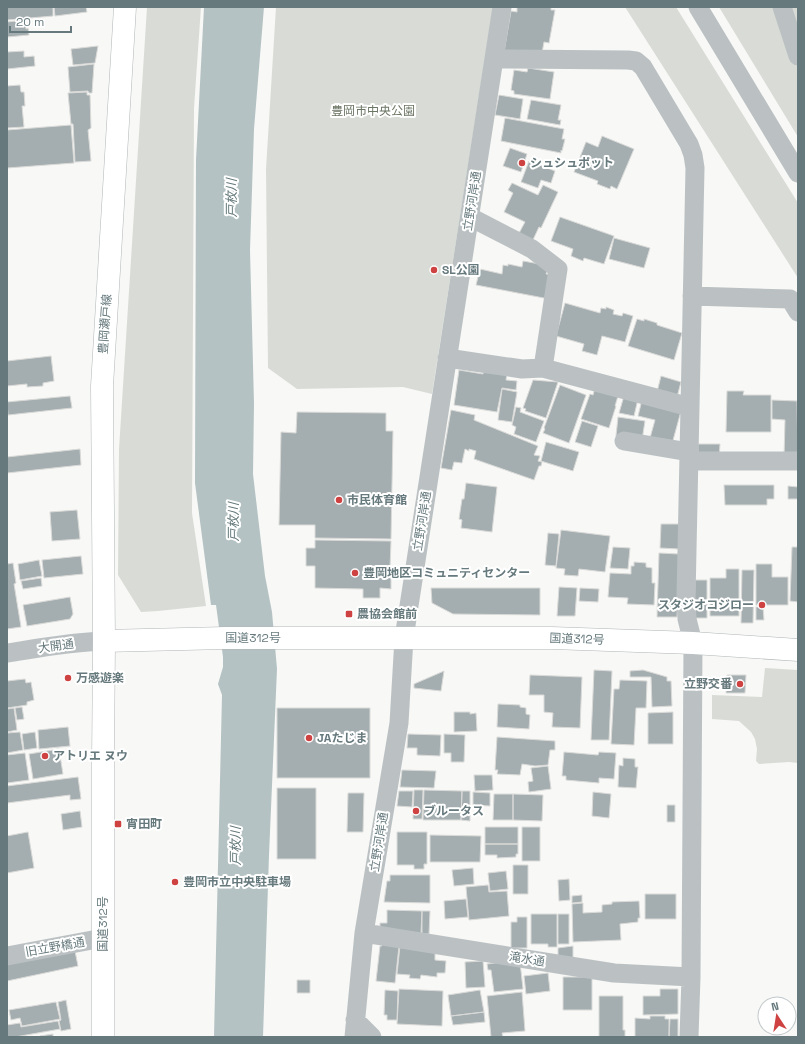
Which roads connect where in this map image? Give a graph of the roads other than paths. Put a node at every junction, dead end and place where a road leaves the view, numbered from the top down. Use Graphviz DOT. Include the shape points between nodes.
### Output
graph roads {
  1 [pos="125,7"];
  2 [pos="502,7"];
  3 [pos="698,7"];
  4 [pos="782,7"];
  5 [pos="798,56"];
  6 [pos="494,59"];
  7 [pos="798,173"];
  8 [pos="470,217"];
  9 [pos="692,296"];
  10 [pos="798,312"];
  11 [pos="447,358"];
  12 [pos="543,368"];
  13 [pos="690,407"];
  14 [pos="624,441"];
  15 [pos="689,456"];
  16 [pos="798,461"];
  17 [pos="404,638"];
  18 [pos="104,641"];
  19 [pos="693,643"];
  20 [pos="798,650"];
  21 [pos="7,653"];
  22 [pos="364,933"];
  23 [pos="103,938"];
  24 [pos="7,956"];
  25 [pos="691,977"];
  26 [pos="354,1028"];
  27 [pos="103,1037"];
  28 [pos="372,1037"];
  29 [pos="690,1037"];
  1 -- 18 [label="main road, 豊岡瀬戸線" via="102,386"];
  2 -- 6 [label="street, 立野河岸通"];
  3 -- 7 [label="street"];
  4 -- 5 [label="street"];
  6 -- 8 [label="street, 立野河岸通"];
  6 -- 9 [label="street" via="628,60 641,65 692,150 695,168"];
  8 -- 11 [label="street, 立野河岸通"];
  8 -- 12 [label="street" via="532,249 558,268"];
  9 -- 10 [label="street" via="790,299"];
  9 -- 13 [label="street"];
  11 -- 12 [label="street" via="522,369"];
  11 -- 17 [label="street, 立野河岸通"];
  12 -- 13 [label="street"];
  13 -- 15 [label="street"];
  14 -- 15 [label="street"];
  15 -- 16 [label="street"];
  15 -- 19 [label="street" via="686,598 687,618"];
  17 -- 18 [label="main road, 国道312号"];
  17 -- 19 [label="main road, 国道312号" via="552,638"];
  17 -- 22 [label="street, 立野河岸通" via="399,723"];
  18 -- 21 [label="street, 大開通" via="55,645"];
  18 -- 23 [label="main road, 国道312号"];
  19 -- 20 [label="main road, 国道312号"];
  19 -- 25 [label="street"];
  22 -- 25 [label="street, 滝水通" via="614,973"];
  22 -- 26 [label="street, 立野河岸通"];
  23 -- 24 [label="street, 旧立野橋通"];
  23 -- 27 [label="main road, 国道312号"];
  25 -- 29 [label="street"];
  26 -- 28 [label="street"];
}
